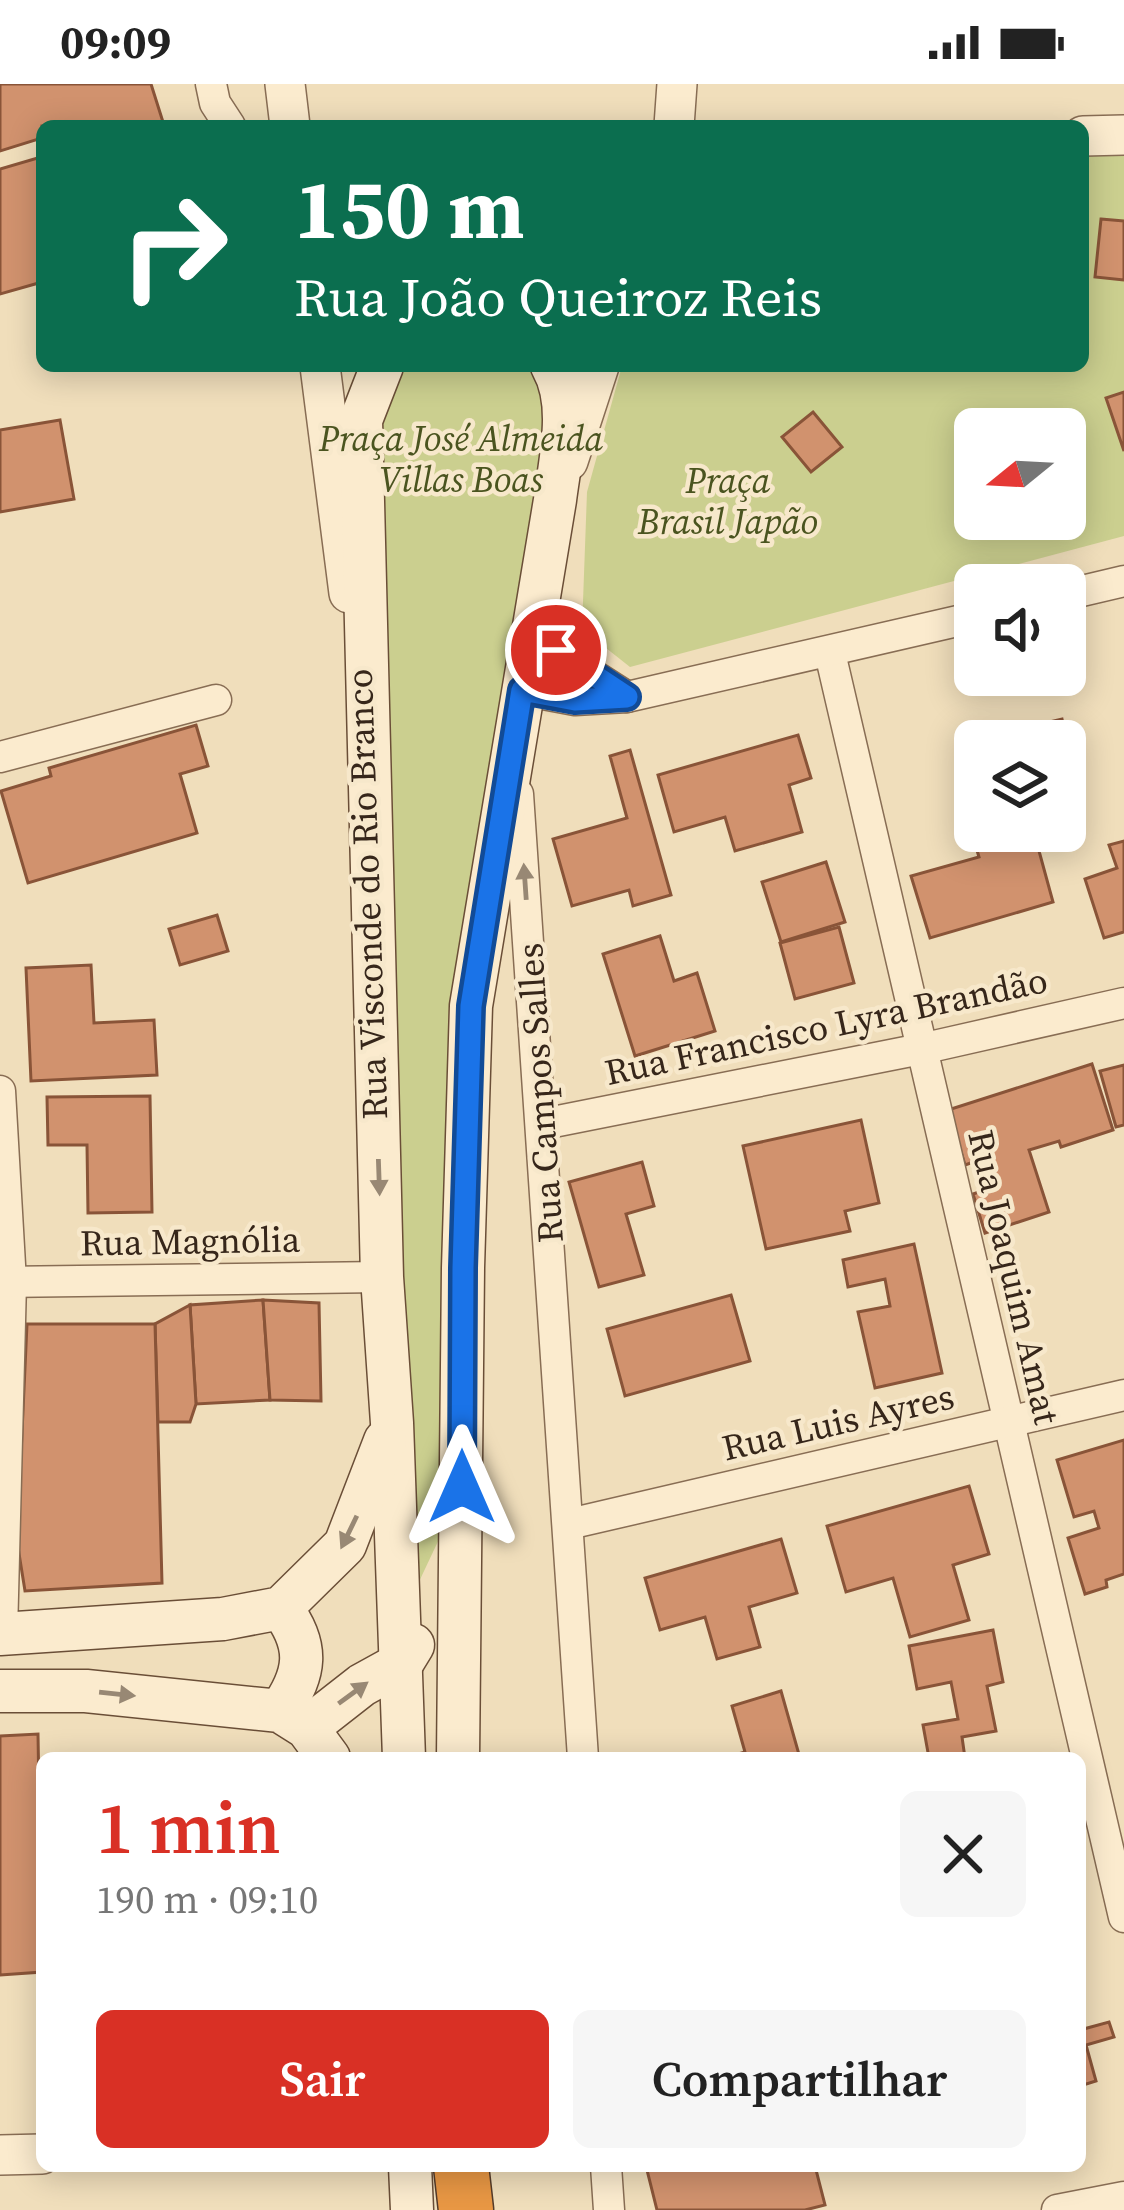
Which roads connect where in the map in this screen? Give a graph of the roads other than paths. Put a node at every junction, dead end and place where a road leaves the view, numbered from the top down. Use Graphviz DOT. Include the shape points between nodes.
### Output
graph roads {
  1 [pos="211,84"];
  2 [pos="285,84"];
  3 [pos="677,84"];
  4 [pos="226,120"];
  5 [pos="289,120"];
  6 [pos="674,120"];
  7 [pos="1124,135"];
  8 [pos="1089,136"];
  9 [pos="321,372"];
  10 [pos="380,372"];
  11 [pos="556,372"];
  12 [pos="597,372"];
  13 [pos="555,500"];
  14 [pos="1124,580"];
  15 [pos="1086,590"];
  16 [pos="954,622"];
  17 [pos="532,636"];
  18 [pos="830,653"];
  19 [pos="627,697"];
  20 [pos="216,700"];
  21 [pos="518,711"];
  22 [pos="366,724"];
  23 [pos="0,757"];
  24 [pos="1124,1004"];
  25 [pos="921,1049"];
  26 [pos="0,1091"];
  27 [pos="543,1124"];
  28 [pos="382,1277"];
  29 [pos="6,1282"];
  30 [pos="1124,1395"];
  31 [pos="392,1424"];
  32 [pos="1009,1424"];
  33 [pos="569,1524"];
  34 [pos="462,1531"];
  35 [pos="281,1608"];
  36 [pos="1,1634"];
  37 [pos="402,1663"];
  38 [pos="0,1691"];
  39 [pos="305,1732"];
  40 [pos="404,1752"];
  41 [pos="458,1752"];
  42 [pos="583,1752"];
  43 [pos="1100,1805"];
  44 [pos="1124,1917"];
  45 [pos="36,2154"];
  46 [pos="0,2155"];
  47 [pos="410,2172"];
  48 [pos="458,2172"];
  49 [pos="459,2172"];
  50 [pos="606,2172"];
  51 [pos="1124,2197"];
  52 [pos="412,2210"];
  53 [pos="456,2210"];
  54 [pos="466,2210"];
  55 [pos="609,2210"];
  56 [pos="1057,2210"];
  1 -- 4 [label="street"];
  2 -- 5 [label="street"];
  3 -- 6 [label="street"];
  7 -- 8 [label="street"];
  9 -- 22 [label="street, Rua Visconde do Rio Branco"];
  10 -- 22 [label="main road" via="361,420"];
  11 -- 13 [label="main road" via="563,425"];
  12 -- 13 [label="street, Rua Campos Salles"];
  13 -- 17 [label="main road, Rua Campos Salles"];
  14 -- 15 [label="street"];
  16 -- 18 [label="street"];
  17 -- 19 [label="street"];
  17 -- 21 [label="main road, Rua Campos Salles"];
  18 -- 19 [label="street"];
  18 -- 25 [label="street, Rua Joaquim Amat"];
  19 -- 21 [label="street"];
  20 -- 23 [label="street"];
  27 -- 21 [label="street, Rua Campos Salles, one-way"];
  21 -- 34 [label="main road" via="471,1006"];
  22 -- 28 [label="main road, Rua Visconde do Rio Branco, one-way"];
  24 -- 25 [label="street, Rua Francisco Lyra Brandão"];
  25 -- 27 [label="street, Rua Francisco Lyra Brandão"];
  25 -- 32 [label="street, Rua Joaquim Amat"];
  26 -- 29 [label="street"];
  27 -- 33 [label="street, Rua Campos Salles"];
  28 -- 29 [label="street, Rua Magnólia"];
  28 -- 31 [label="main road, Rua Visconde do Rio Branco"];
  29 -- 36 [label="street"];
  30 -- 32 [label="street, Rua Luis Ayres"];
  31 -- 35 [label="main road, one-way" via="345,1545"];
  31 -- 37 [label="main road, Rua Visconde do Rio Branco"];
  32 -- 33 [label="street, Rua Luis Ayres"];
  32 -- 43 [label="street, Rua Joaquim Amat"];
  33 -- 42 [label="street, Rua Campos Salles"];
  34 -- 37 [label="main road" via="436,1604"];
  34 -- 41 [label="main road"];
  35 -- 36 [label="main road"];
  35 -- 39 [label="main road" via="296,1629"];
  39 -- 37 [label="main road, one-way"];
  37 -- 40 [label="main road, Rua Visconde do Rio Branco"];
  38 -- 39 [label="main road, one-way" via="86,1691"];
  43 -- 44 [label="street, Rua Joaquim Amat"];
  45 -- 46 [label="street"];
  47 -- 52 [label="main road"];
  48 -- 53 [label="main road"];
  49 -- 54 [label="highway"];
  50 -- 55 [label="street"];
  51 -- 56 [label="street"];
}
